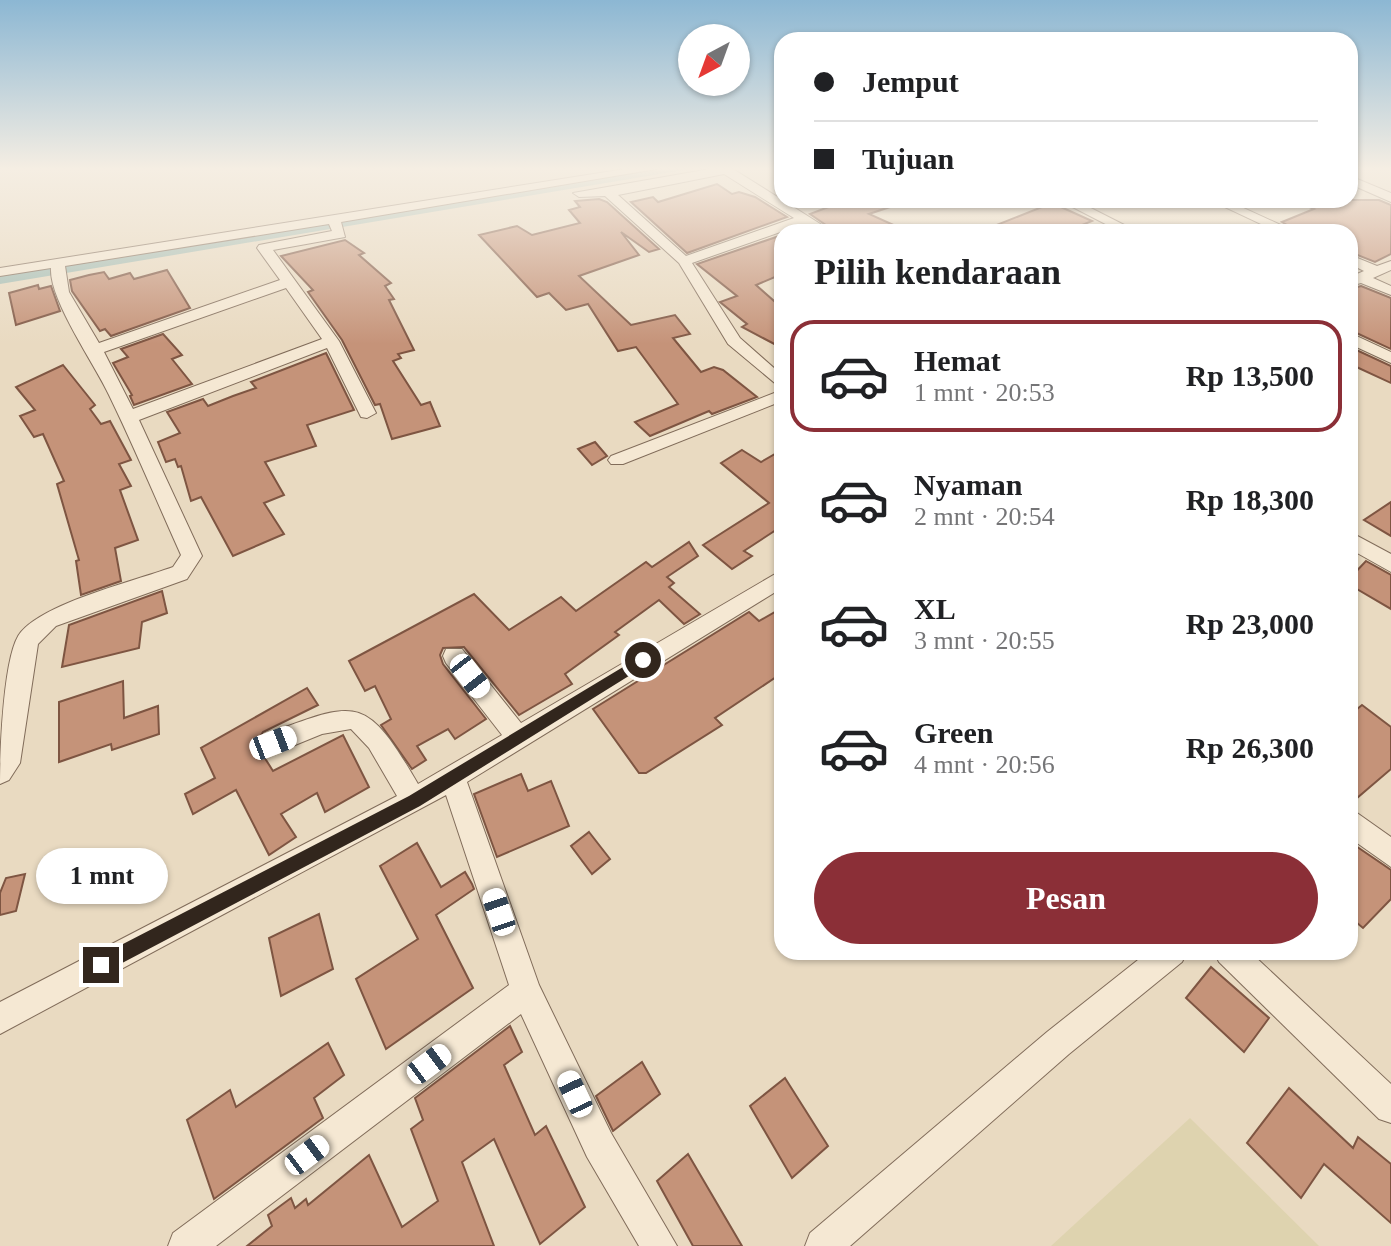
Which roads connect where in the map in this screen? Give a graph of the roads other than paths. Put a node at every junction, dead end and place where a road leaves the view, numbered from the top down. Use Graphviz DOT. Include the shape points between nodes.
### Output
graph roads {
  1 [pos="322,227"];
  2 [pos="329,227"];
  3 [pos="647,227"];
  4 [pos="774,230"];
  5 [pos="684,261"];
  6 [pos="1358,263"];
  7 [pos="1391,265"];
  8 [pos="58,268"];
  9 [pos="1376,271"];
  10 [pos="0,272"];
  11 [pos="1358,279"];
  12 [pos="1358,281"];
  13 [pos="289,282"];
  14 [pos="1391,291"];
  15 [pos="331,341"];
  16 [pos="1358,342"];
  17 [pos="95,350"];
  18 [pos="1391,358"];
  19 [pos="774,377"];
  20 [pos="774,398"];
  21 [pos="367,413"];
  22 [pos="127,418"];
  23 [pos="617,460"];
  24 [pos="1358,544"];
  25 [pos="1391,564"];
  26 [pos="774,583"];
  27 [pos="454,656"];
  28 [pos="517,736"];
  29 [pos="273,743"];
  30 [pos="0,772"];
  31 [pos="453,778"];
  32 [pos="414,801"];
  33 [pos="1358,827"];
  34 [pos="1391,854"];
  35 [pos="1162,960"];
  36 [pos="1237,960"];
  37 [pos="526,991"];
  38 [pos="0,1019"];
  39 [pos="1391,1107"];
  40 [pos="186,1246"];
  41 [pos="659,1246"];
  42 [pos="823,1246"];
  1 -- 8 [label="street"];
  2 -- 13 [label="street" via="264,247"];
  3 -- 5 [label="street"];
  4 -- 5 [label="street"];
  5 -- 19 [label="street" via="734,341"];
  6 -- 9 [label="street"];
  7 -- 9 [label="street"];
  8 -- 10 [label="street"];
  8 -- 17 [label="street" via="65,299"];
  9 -- 11 [label="street"];
  12 -- 14 [label="street"];
  13 -- 15 [label="street"];
  13 -- 17 [label="street"];
  15 -- 21 [label="street"];
  15 -- 22 [label="street"];
  16 -- 18 [label="street"];
  17 -- 22 [label="street"];
  20 -- 23 [label="street"];
  22 -- 30 [label="street" via="192,556 180,573 48,620 31,634 7,763"];
  24 -- 25 [label="street"];
  26 -- 28 [label="street"];
  27 -- 28 [label="street"];
  28 -- 31 [label="street"];
  29 -- 32 [label="street" via="352,718 375,736"];
  31 -- 32 [label="street"];
  31 -- 37 [label="street"];
  32 -- 38 [label="street"];
  33 -- 34 [label="street"];
  35 -- 42 [label="street"];
  36 -- 39 [label="street"];
  37 -- 40 [label="street"];
  37 -- 41 [label="street" via="599,1145"];
}
